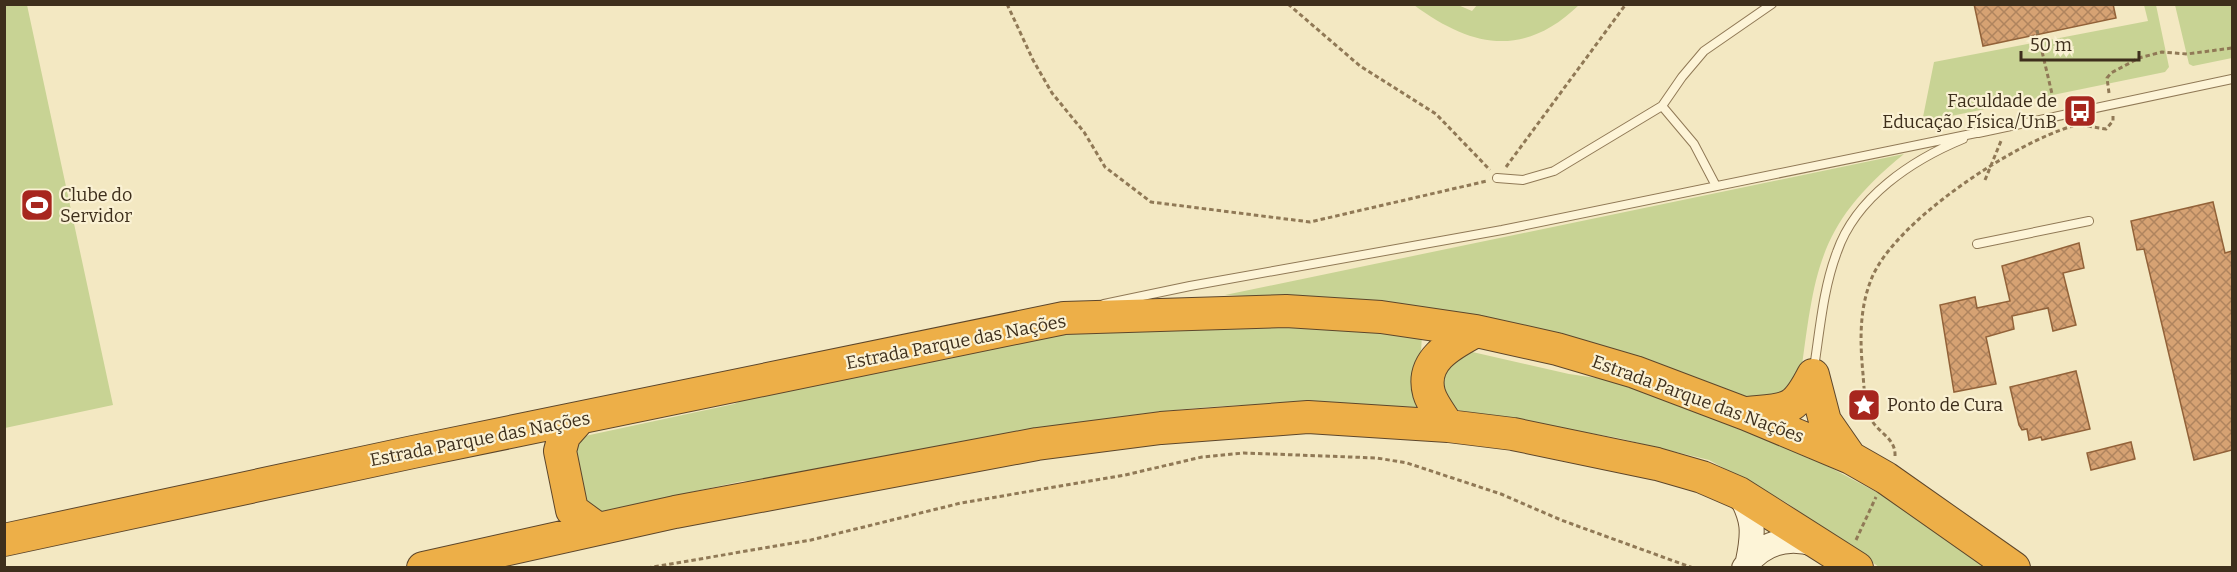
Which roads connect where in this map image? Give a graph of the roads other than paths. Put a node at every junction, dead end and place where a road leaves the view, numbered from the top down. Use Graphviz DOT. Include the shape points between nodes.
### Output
graph roads {
  1 [pos="1772,4"];
  2 [pos="2232,79"];
  3 [pos="1662,106"];
  4 [pos="1981,132"];
  5 [pos="1497,178"];
  6 [pos="1715,184"];
  7 [pos="2089,221"];
  8 [pos="1977,243"];
  9 [pos="1064,318"];
  10 [pos="1476,331"];
  11 [pos="1813,375"];
  12 [pos="1746,414"];
  13 [pos="579,419"];
  14 [pos="1448,426"];
  15 [pos="513,431"];
  16 [pos="1851,458"];
  17 [pos="1739,493"];
  18 [pos="598,529"];
  19 [pos="4,540"];
  20 [pos="543,541"];
  21 [pos="1848,555"];
  22 [pos="1746,564"];
  23 [pos="423,567"];
  24 [pos="2014,567"];
  1 -- 3 [label="lane" via="1704,51"];
  2 -- 4 [label="lane"];
  3 -- 5 [label="lane" via="1554,171 1523,180"];
  3 -- 6 [label="lane" via="1694,144"];
  4 -- 6 [label="lane"];
  4 -- 11 [label="lane" via="1914,163 1859,213 1837,249"];
  6 -- 9 [label="lane" via="1502,230 1115,300"];
  7 -- 8 [label="lane"];
  9 -- 10 [label="highway, Estrada Parque das Nações" via="1286,311 1381,317"];
  9 -- 13 [label="highway, Estrada Parque das Nações"];
  10 -- 12 [label="highway, Estrada Parque das Nações" via="1600,361"];
  10 -- 14 [label="highway" via="1448,346 1433,361 1428,374 1429,393"];
  11 -- 12 [label="highway" via="1791,407"];
  11 -- 16 [label="highway" via="1825,421"];
  12 -- 16 [label="highway, Estrada Parque das Nações"];
  13 -- 15 [label="highway, Estrada Parque das Nações"];
  13 -- 18 [label="highway" via="564,436 560,451 572,510"];
  14 -- 17 [label="highway" via="1603,451 1702,477"];
  14 -- 18 [label="highway" via="1308,417 1161,428 1037,444"];
  15 -- 19 [label="highway, Estrada Parque das Nações"];
  15 -- 20 [label="highway" via="536,449 542,460 552,517"];
  16 -- 24 [label="highway, Estrada Parque das Nações"];
  17 -- 21 [label="highway"];
  17 -- 22 [label="street" via="1753,533"];
  18 -- 20 [label="highway"];
  20 -- 23 [label="highway"];
  21 -- 22 [label="street" via="1788,539 1767,546"];
}
